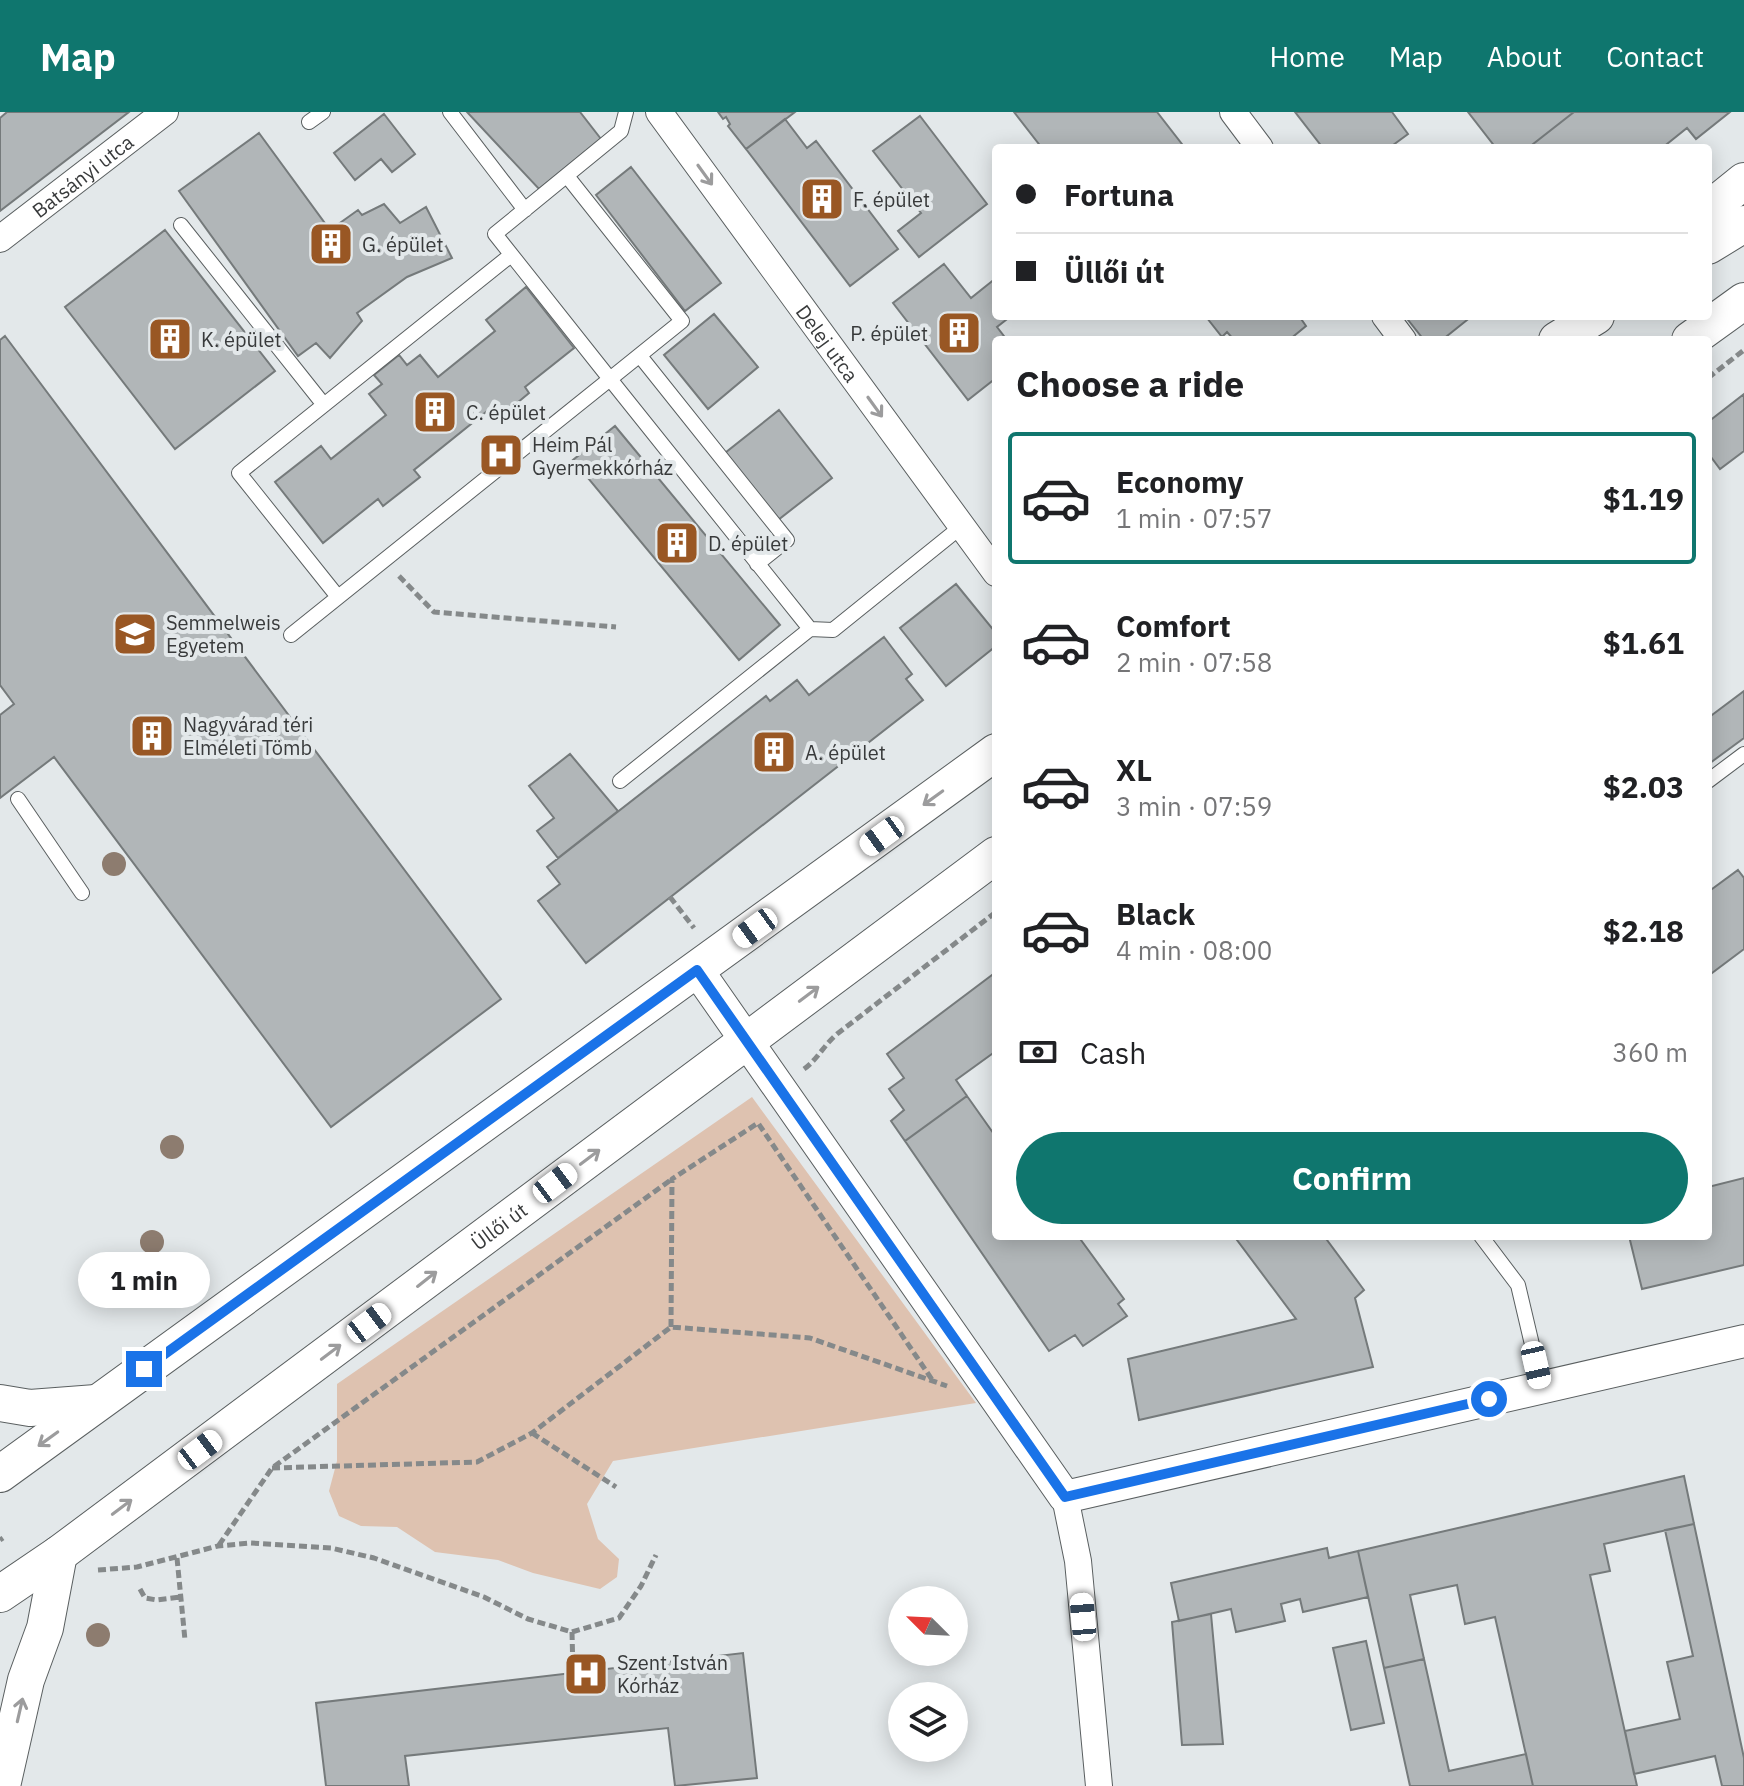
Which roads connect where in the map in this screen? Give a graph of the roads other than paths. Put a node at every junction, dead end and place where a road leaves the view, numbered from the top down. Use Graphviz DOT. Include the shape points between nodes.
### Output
graph roads {
  1 [pos="165,112"];
  2 [pos="323,112"];
  3 [pos="450,112"];
  4 [pos="626,112"];
  5 [pos="659,112"];
  6 [pos="1233,112"];
  7 [pos="309,122"];
  8 [pos="1257,144"];
  9 [pos="567,176"];
  10 [pos="1744,181"];
  11 [pos="1712,207"];
  12 [pos="525,210"];
  13 [pos="1744,224"];
  14 [pos="181,225"];
  15 [pos="0,239"];
  16 [pos="1712,244"];
  17 [pos="511,255"];
  18 [pos="1744,301"];
  19 [pos="1572,320"];
  20 [pos="1590,320"];
  21 [pos="1552,336"];
  22 [pos="1564,336"];
  23 [pos="1696,336"];
  24 [pos="640,356"];
  25 [pos="610,379"];
  26 [pos="324,405"];
  27 [pos="962,526"];
  28 [pos="757,564"];
  29 [pos="992,567"];
  30 [pos="338,597"];
  31 [pos="810,629"];
  32 [pos="291,635"];
  33 [pos="1744,754"];
  34 [pos="992,755"];
  35 [pos="1712,778"];
  36 [pos="620,781"];
  37 [pos="18,799"];
  38 [pos="992,858"];
  39 [pos="82,893"];
  40 [pos="700,954"];
  41 [pos="746,1041"];
  42 [pos="1484,1240"];
  43 [pos="1744,1341"];
  44 [pos="1542,1387"];
  45 [pos="0,1403"];
  46 [pos="96,1403"];
  47 [pos="0,1474"];
  48 [pos="1065,1497"];
  49 [pos="59,1554"];
  50 [pos="0,1594"];
  51 [pos="2,1786"];
  52 [pos="1099,1786"];
  1 -- 15 [label="street, Batsányi utca"];
  2 -- 7 [label="lane"];
  3 -- 12 [label="lane"];
  4 -- 9 [label="lane" via="621,131"];
  5 -- 27 [label="street, Delej utca, one-way"];
  6 -- 8 [label="street"];
  9 -- 12 [label="lane"];
  9 -- 24 [label="lane" via="682,321"];
  10 -- 11 [label="main road"];
  12 -- 17 [label="lane" via="495,234"];
  13 -- 16 [label="main road"];
  14 -- 26 [label="lane"];
  17 -- 25 [label="lane"];
  17 -- 26 [label="lane"];
  18 -- 23 [label="main road"];
  19 -- 21 [label="main road"];
  20 -- 22 [label="main road"];
  24 -- 25 [label="lane"];
  24 -- 28 [label="lane" via="787,540"];
  25 -- 28 [label="lane"];
  25 -- 30 [label="lane"];
  26 -- 30 [label="lane" via="239,473"];
  27 -- 29 [label="street, Delej utca"];
  27 -- 31 [label="lane" via="833,630"];
  28 -- 31 [label="lane"];
  30 -- 32 [label="lane"];
  31 -- 36 [label="lane"];
  33 -- 35 [label="lane"];
  34 -- 40 [label="main road, one-way"];
  37 -- 39 [label="lane"];
  41 -- 38 [label="main road, Üllői út, one-way"];
  40 -- 41 [label="street"];
  40 -- 46 [label="main road"];
  41 -- 48 [label="street"];
  49 -- 41 [label="main road, Üllői út, one-way"];
  42 -- 44 [label="lane" via="1518,1285"];
  43 -- 44 [label="street"];
  44 -- 48 [label="street"];
  45 -- 46 [label="main road" via="30,1408"];
  46 -- 47 [label="main road, one-way"];
  48 -- 52 [label="street" via="1078,1561"];
  49 -- 50 [label="main road, Üllői út"];
  51 -- 49 [label="main road, one-way" via="26,1680 45,1628"];
}
